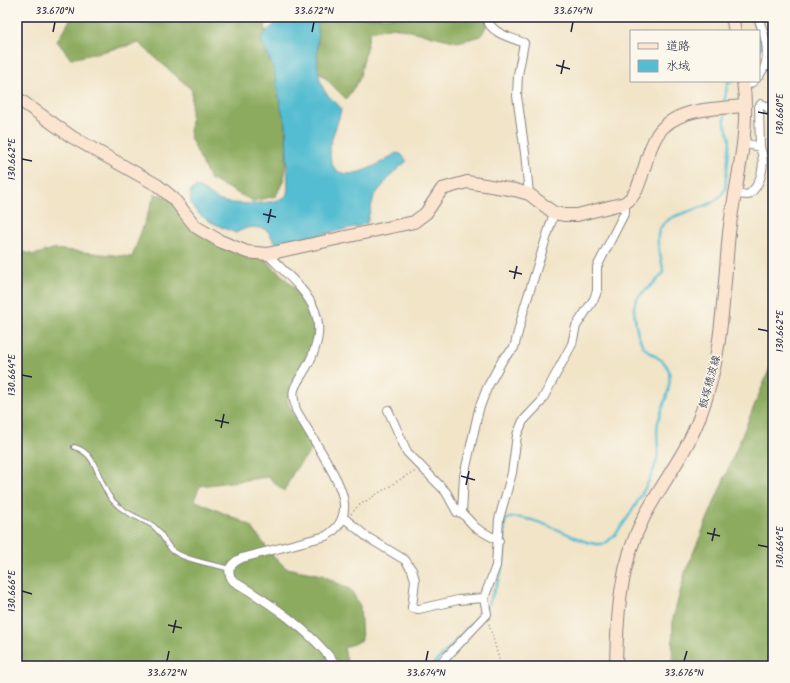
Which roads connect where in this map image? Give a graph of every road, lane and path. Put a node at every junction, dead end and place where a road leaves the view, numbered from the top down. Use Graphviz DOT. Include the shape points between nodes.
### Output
graph roads {
  1 [pos="486,17"];
  2 [pos="732,17"];
  3 [pos="758,17"];
  4 [pos="734,30"];
  5 [pos="769,66"];
  6 [pos="760,75"];
  7 [pos="743,84"];
  8 [pos="17,98"];
  9 [pos="744,106"];
  10 [pos="773,113"];
  11 [pos="743,143"];
  12 [pos="760,147"];
  13 [pos="529,194"];
  14 [pos="736,194"];
  15 [pos="625,203"];
  16 [pos="554,213"];
  17 [pos="267,254"];
  18 [pos="388,410"];
  19 [pos="74,447"];
  20 [pos="432,478"];
  21 [pos="462,513"];
  22 [pos="345,518"];
  23 [pos="499,541"];
  24 [pos="229,568"];
  25 [pos="485,600"];
  26 [pos="487,613"];
  27 [pos="337,666"];
  28 [pos="438,666"];
  29 [pos="501,666"];
  30 [pos="616,666"];
  1 -- 13 [label="street" via="495,31 524,43 517,96"];
  2 -- 4 [label="street"];
  3 -- 5 [label="street" via="766,40"];
  5 -- 6 [label="street"];
  7 -- 9 [label="street, 飯塚穂波線"];
  8 -- 17 [label="street" via="72,137 157,185 174,198 196,227 220,241 247,252"];
  9 -- 11 [label="street, 飯塚穂波線"];
  9 -- 15 [label="street" via="686,113 671,121 658,134 638,188"];
  10 -- 12 [label="street" via="766,106 761,104 759,107"];
  11 -- 12 [label="street"];
  11 -- 14 [label="street, 飯塚穂波線"];
  12 -- 14 [label="street" via="764,164 758,181 748,196"];
  13 -- 16 [label="street"];
  13 -- 17 [label="street" via="467,182 453,185 442,189 426,213 414,222"];
  14 -- 30 [label="street, 飯塚穂波線" via="730,231 722,329 712,381 693,434 644,518 632,544 619,602"];
  15 -- 16 [label="street" via="577,215"];
  15 -- 23 [label="street" via="625,212 598,267 594,300 576,326 572,344 541,402 523,421 499,519"];
  16 -- 21 [label="street" via="514,348 503,359 479,409 464,476"];
  17 -- 22 [label="street" via="304,291 319,320 320,330 316,347 296,383 292,397 296,410 341,487"];
  18 -- 20 [label="street" via="407,452"];
  19 -- 24 [label="lane" via="88,453 112,501 125,512 152,525 171,549 179,555"];
  20 -- 21 [label="street" via="446,492 457,512"];
  20 -- 22 [label="path" via="412,472 358,506"];
  21 -- 23 [label="street" via="476,528"];
  22 -- 24 [label="street" via="326,536 242,558 232,563"];
  22 -- 25 [label="street" via="367,537 405,560 415,580 412,608 419,609 458,600"];
  23 -- 25 [label="street" via="496,566"];
  24 -- 27 [label="street" via="229,575 233,581 276,607 325,650"];
  25 -- 26 [label="street"];
  26 -- 28 [label="street"];
  26 -- 29 [label="path"];
}
